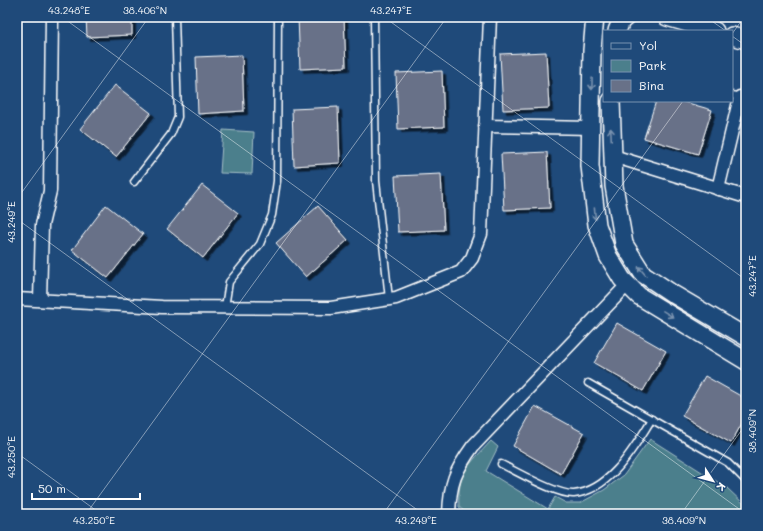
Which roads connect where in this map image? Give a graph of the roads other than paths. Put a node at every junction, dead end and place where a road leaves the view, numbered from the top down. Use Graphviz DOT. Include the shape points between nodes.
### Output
graph roads {
  1 [pos="52,17"];
  2 [pos="175,17"];
  3 [pos="278,17"];
  4 [pos="374,17"];
  5 [pos="490,17"];
  6 [pos="596,17"];
  7 [pos="626,17"];
  8 [pos="668,17"];
  9 [pos="617,30"];
  10 [pos="712,30"];
  11 [pos="733,36"];
  12 [pos="746,40"];
  13 [pos="739,97"];
  14 [pos="610,102"];
  15 [pos="485,126"];
  16 [pos="591,128"];
  17 [pos="612,156"];
  18 [pos="134,182"];
  19 [pos="718,189"];
  20 [pos="746,197"];
  21 [pos="628,284"];
  22 [pos="17,299"];
  23 [pos="389,299"];
  24 [pos="40,300"];
  25 [pos="225,307"];
  26 [pos="746,337"];
  27 [pos="746,361"];
  28 [pos="588,383"];
  29 [pos="652,419"];
  30 [pos="501,464"];
  31 [pos="746,481"];
  32 [pos="449,514"];
  1 -- 24 [label="street" via="50,191 42,224"];
  2 -- 18 [label="lane" via="178,117 171,134"];
  3 -- 25 [label="lane" via="277,181 272,215 260,244 229,282"];
  4 -- 23 [label="lane" via="376,181"];
  5 -- 15 [label="street"];
  6 -- 16 [label="street, one-way" via="592,50"];
  7 -- 9 [label="street"];
  8 -- 10 [label="street"];
  11 -- 12 [label="street"];
  13 -- 19 [label="street"];
  17 -- 14 [label="street, one-way"];
  15 -- 16 [label="street"];
  15 -- 23 [label="street" via="481,234 472,258 461,272"];
  16 -- 21 [label="street, one-way" via="590,166 597,225 608,256"];
  17 -- 19 [label="street"];
  26 -- 17 [label="street, one-way" via="643,274 624,244 614,186"];
  19 -- 20 [label="street"];
  21 -- 27 [label="street, one-way" via="639,296"];
  21 -- 32 [label="street" via="473,446 458,466 450,491"];
  22 -- 24 [label="street"];
  23 -- 25 [label="street" via="331,308"];
  24 -- 25 [label="street" via="162,307"];
  28 -- 29 [label="lane"];
  29 -- 30 [label="lane" via="615,472 594,488 574,494 555,490"];
  29 -- 31 [label="lane" via="728,463"];
}
